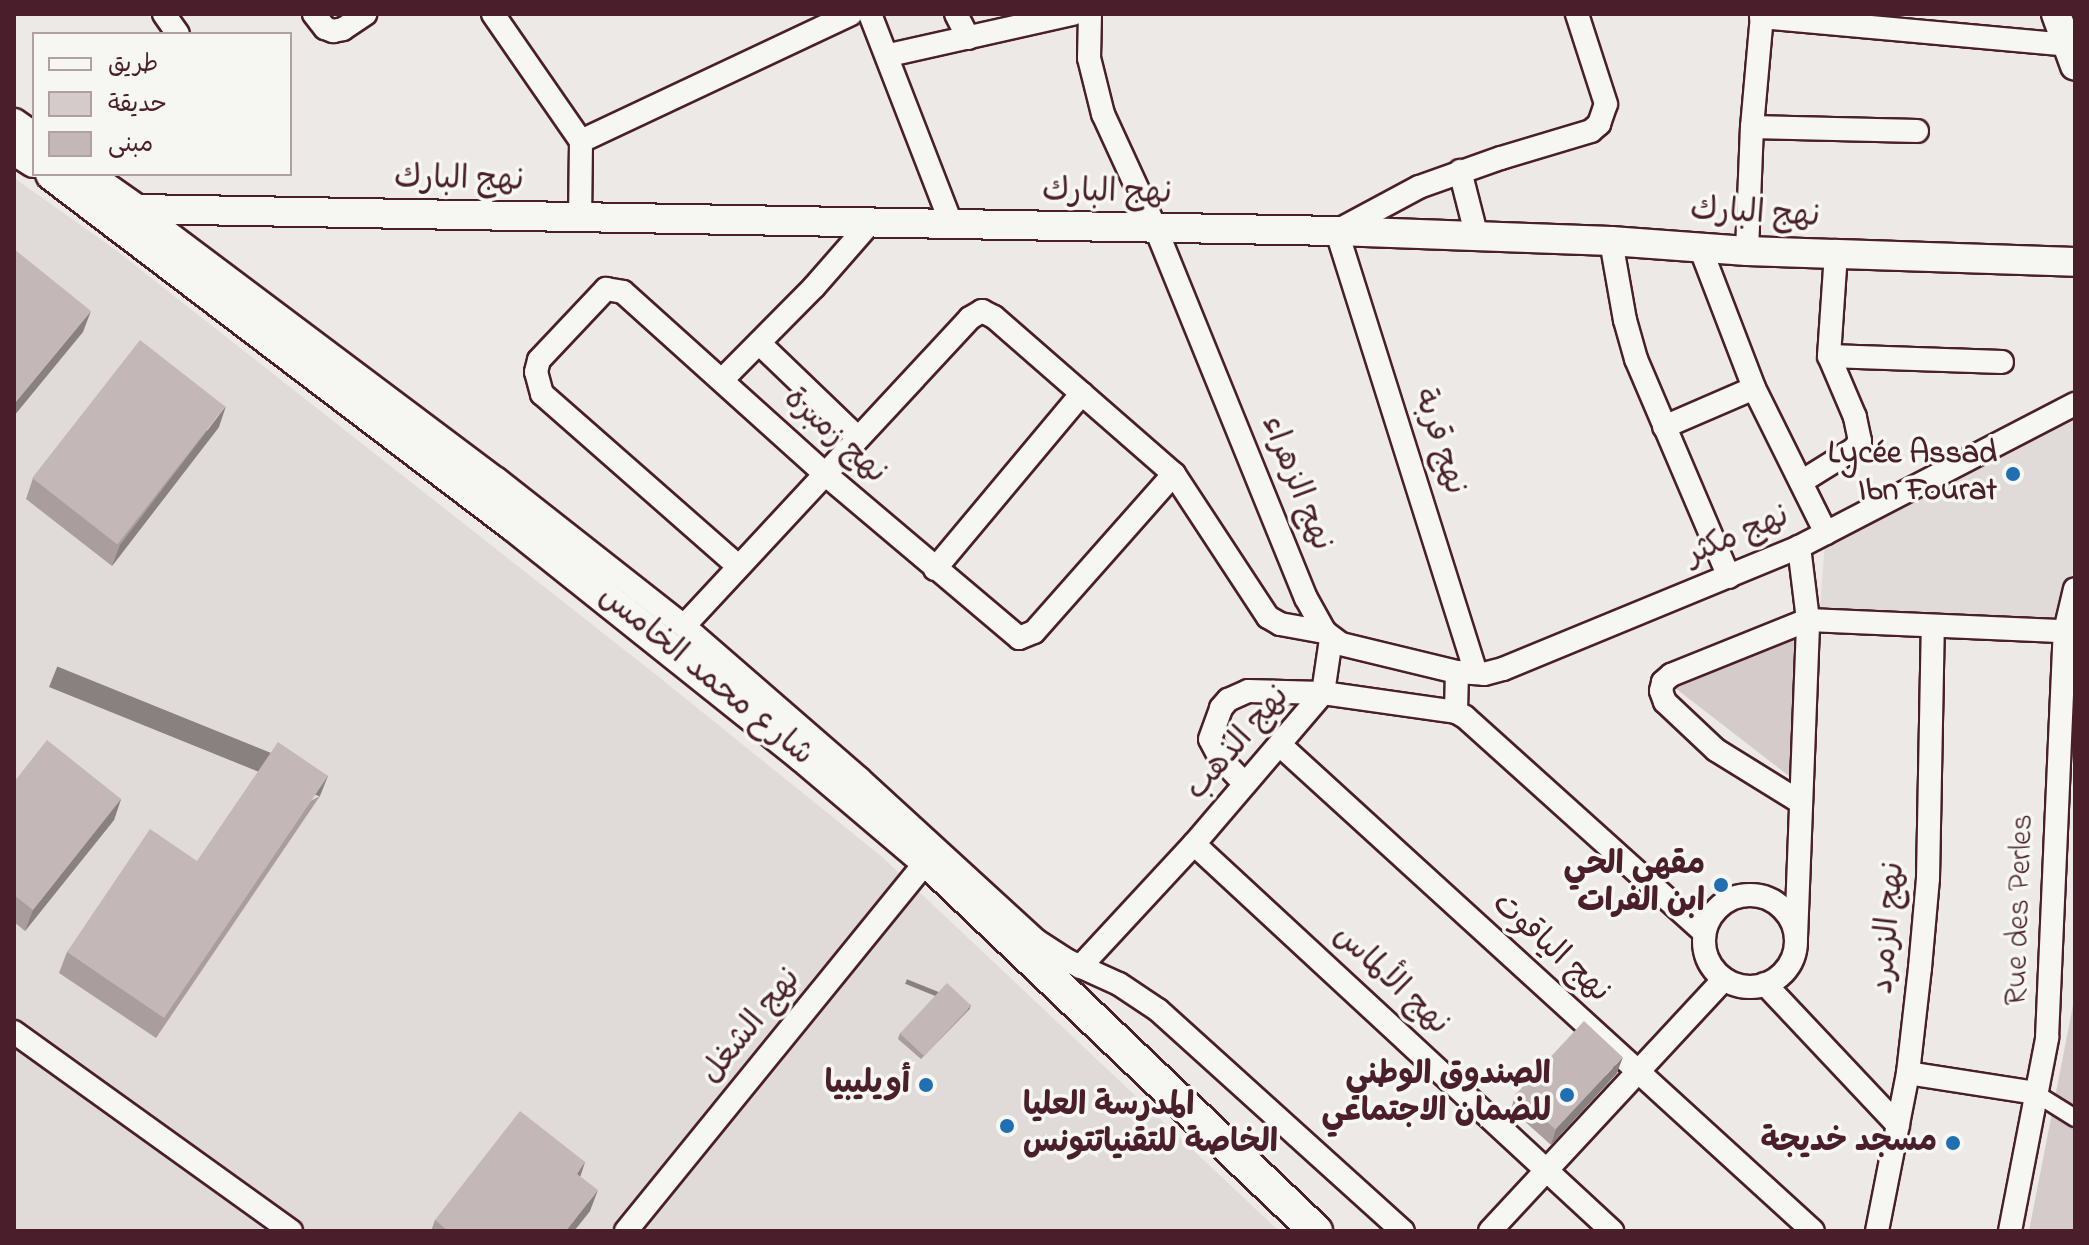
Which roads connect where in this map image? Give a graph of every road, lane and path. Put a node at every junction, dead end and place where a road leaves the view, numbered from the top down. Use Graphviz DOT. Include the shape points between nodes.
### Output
graph roads {
  1 [pos="164,14"];
  2 [pos="314,14"];
  3 [pos="365,14"];
  4 [pos="493,14"];
  5 [pos="851,14"];
  6 [pos="870,14"];
  7 [pos="956,14"];
  8 [pos="1073,14"];
  9 [pos="1090,14"];
  10 [pos="1577,14"];
  11 [pos="2056,14"];
  12 [pos="1761,16"];
  13 [pos="177,32"];
  14 [pos="968,38"];
  15 [pos="889,55"];
  16 [pos="2072,56"];
  17 [pos="14,123"];
  18 [pos="1752,127"];
  19 [pos="1917,131"];
  20 [pos="32,136"];
  21 [pos="581,141"];
  22 [pos="14,148"];
  23 [pos="32,160"];
  24 [pos="1460,171"];
  25 [pos="55,176"];
  26 [pos="90,176"];
  27 [pos="137,209"];
  28 [pos="580,218"];
  29 [pos="870,223"];
  30 [pos="952,225"];
  31 [pos="1156,229"];
  32 [pos="1337,231"];
  33 [pos="1477,237"];
  34 [pos="1611,241"];
  35 [pos="1700,247"];
  36 [pos="1747,251"];
  37 [pos="1836,253"];
  38 [pos="2075,262"];
  39 [pos="759,343"];
  40 [pos="1829,356"];
  41 [pos="2002,362"];
  42 [pos="722,380"];
  43 [pos="1754,388"];
  44 [pos="1082,393"];
  45 [pos="2075,404"];
  46 [pos="1664,427"];
  47 [pos="858,438"];
  48 [pos="825,474"];
  49 [pos="1174,474"];
  50 [pos="1801,482"];
  51 [pos="1826,533"];
  52 [pos="1799,547"];
  53 [pos="738,566"];
  54 [pos="935,569"];
  55 [pos="1729,577"];
  56 [pos="2075,589"];
  57 [pos="1808,620"];
  58 [pos="684,626"];
  59 [pos="1933,627"];
  60 [pos="2065,631"];
  61 [pos="1328,636"];
  62 [pos="1466,672"];
  63 [pos="1323,693"];
  64 [pos="1456,712"];
  65 [pos="1280,745"];
  66 [pos="1245,784"];
  67 [pos="1800,802"];
  68 [pos="1194,844"];
  69 [pos="927,861"];
  70 [pos="1704,932"];
  71 [pos="1796,938"];
  72 [pos="1080,967"];
  73 [pos="1724,979"];
  74 [pos="1765,984"];
  75 [pos="14,1032"];
  76 [pos="1908,1073"];
  77 [pos="1640,1074"];
  78 [pos="2035,1093"];
  79 [pos="2075,1118"];
  80 [pos="1898,1125"];
  81 [pos="1547,1170"];
  82 [pos="291,1231"];
  83 [pos="626,1231"];
  84 [pos="1316,1231"];
  85 [pos="1403,1231"];
  86 [pos="1490,1231"];
  87 [pos="1612,1231"];
  88 [pos="1813,1231"];
  89 [pos="1877,1231"];
  90 [pos="2010,1231"];
  1 -- 13 [label="street"];
  2 -- 3 [label="street" via="333,31"];
  4 -- 21 [label="street"];
  5 -- 21 [label="street"];
  6 -- 15 [label="street"];
  7 -- 14 [label="street"];
  8 -- 14 [label="street"];
  9 -- 31 [label="street, نهج الزهراء" via="1094,86"];
  10 -- 24 [label="street" via="1605,111 1591,131"];
  11 -- 16 [label="street"];
  12 -- 16 [label="street"];
  12 -- 18 [label="street"];
  14 -- 15 [label="street"];
  15 -- 30 [label="street"];
  17 -- 20 [label="street"];
  18 -- 19 [label="street"];
  18 -- 36 [label="street"];
  21 -- 28 [label="street"];
  22 -- 23 [label="main road"];
  24 -- 32 [label="street" via="1393,199"];
  24 -- 33 [label="street"];
  25 -- 69 [label="main road, شارع محمد الخامس" via="626,612"];
  26 -- 27 [label="street"];
  27 -- 28 [label="street, نهج البارك"];
  27 -- 58 [label="street"];
  28 -- 29 [label="street, نهج البارك"];
  29 -- 30 [label="street, نهج البارك"];
  29 -- 39 [label="street"];
  30 -- 31 [label="street, نهج البارك"];
  31 -- 32 [label="street, نهج البارك"];
  31 -- 61 [label="street, نهج الزهراء" via="1306,598"];
  32 -- 33 [label="street, نهج البارك"];
  32 -- 62 [label="street, نهج قربة"];
  33 -- 34 [label="street, نهج البارك"];
  34 -- 35 [label="street, نهج البارك"];
  34 -- 46 [label="street" via="1636,359"];
  35 -- 36 [label="street, نهج البارك"];
  35 -- 43 [label="street"];
  36 -- 37 [label="street, نهج البارك"];
  37 -- 38 [label="street, نهج البارك"];
  37 -- 40 [label="street"];
  39 -- 42 [label="street"];
  39 -- 47 [label="street"];
  40 -- 41 [label="street"];
  40 -- 50 [label="street" via="1860,441"];
  42 -- 48 [label="street, نهج زمبرة"];
  42 -- 53 [label="street, نهج زمبرة" via="613,288 602,291 539,360 536,372 542,394"];
  43 -- 46 [label="street"];
  43 -- 50 [label="street"];
  44 -- 47 [label="street" via="982,311"];
  44 -- 49 [label="street"];
  44 -- 54 [label="street"];
  45 -- 51 [label="street, نهج مكثر"];
  46 -- 55 [label="street"];
  47 -- 48 [label="street"];
  48 -- 53 [label="street"];
  48 -- 54 [label="street, نهج زمبرة"];
  49 -- 54 [label="street, نهج زمبرة" via="1024,638"];
  49 -- 61 [label="street" via="1263,612 1280,624"];
  50 -- 51 [label="street"];
  51 -- 52 [label="street, نهج مكثر"];
  52 -- 55 [label="street, نهج مكثر"];
  52 -- 57 [label="street"];
  53 -- 58 [label="street"];
  55 -- 62 [label="street, نهج مكثر" via="1503,669"];
  56 -- 60 [label="street, Rue des Perles"];
  57 -- 59 [label="street"];
  57 -- 67 [label="street"];
  57 -- 67 [label="street" via="1671,675 1661,691 1665,702 1716,750"];
  58 -- 72 [label="street" via="1037,941"];
  59 -- 60 [label="street"];
  59 -- 76 [label="street, نهج الزمرد" via="1928,878"];
  60 -- 78 [label="street, Rue des Perles" via="2049,1012"];
  61 -- 62 [label="street"];
  61 -- 63 [label="street"];
  62 -- 64 [label="street, نهج قربة"];
  63 -- 64 [label="street, نهج الذهب"];
  63 -- 65 [label="street, نهج الذهب"];
  63 -- 66 [label="street" via="1248,691 1221,708 1210,739"];
  64 -- 70 [label="street, نهج الذهب"];
  65 -- 66 [label="street, نهج الذهب"];
  65 -- 77 [label="street, نهج الياقوت"];
  66 -- 68 [label="street, نهج الذهب"];
  67 -- 71 [label="street"];
  68 -- 72 [label="street, نهج الذهب"];
  68 -- 81 [label="street, نهج الألماس"];
  69 -- 83 [label="street, نهج الشغل"];
  69 -- 84 [label="main road, شارع محمد الخامس"];
  70 -- 71 [label="street" via="1716,908 1740,895 1766,897 1787,914"];
  70 -- 73 [label="street" via="1707,959"];
  71 -- 74 [label="street" via="1785,971"];
  72 -- 85 [label="street" via="1158,1010"];
  73 -- 74 [label="street" via="1744,986"];
  73 -- 77 [label="street"];
  74 -- 80 [label="street"];
  75 -- 82 [label="street"];
  76 -- 78 [label="street"];
  76 -- 80 [label="street, نهج الزمرد"];
  77 -- 81 [label="street"];
  77 -- 88 [label="street, نهج الياقوت"];
  78 -- 79 [label="street"];
  78 -- 90 [label="street, Rue des Perles"];
  80 -- 89 [label="street, نهج الزمرد"];
  81 -- 86 [label="street"];
  81 -- 87 [label="street, نهج الألماس"];
}
